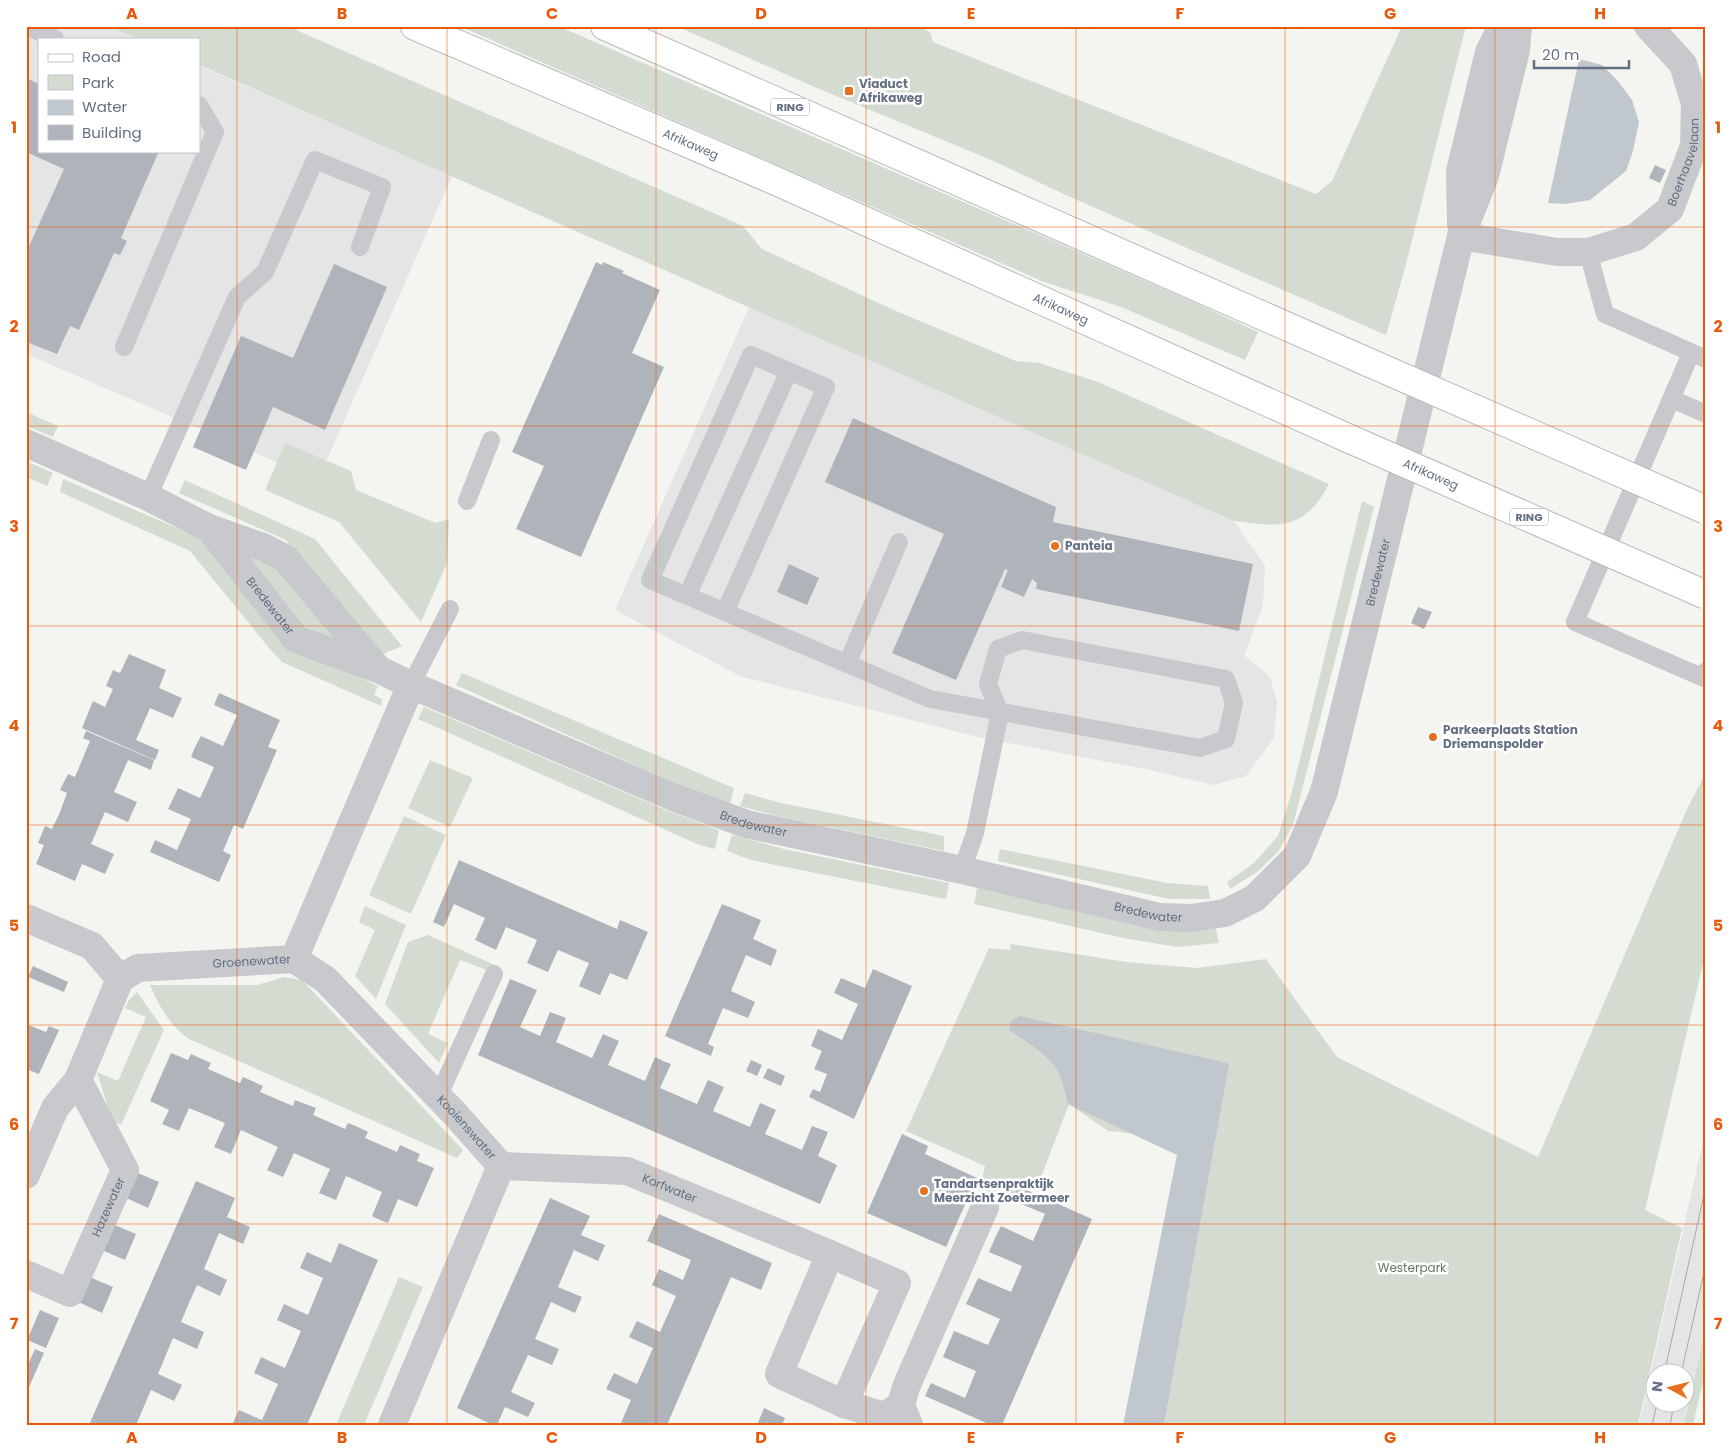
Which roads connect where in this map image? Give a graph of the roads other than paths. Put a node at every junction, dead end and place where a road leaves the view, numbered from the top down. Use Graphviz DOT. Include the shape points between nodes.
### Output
graph roads {
  1 [pos="26,26"];
  2 [pos="414,26"];
  3 [pos="605,26"];
  4 [pos="1502,26"];
  5 [pos="1518,26"];
  6 [pos="1652,27"];
  7 [pos="53,38"];
  8 [pos="200,107"];
  9 [pos="1461,236"];
  10 [pos="360,247"];
  11 [pos="1588,252"];
  12 [pos="124,347"];
  13 [pos="1699,356"];
  14 [pos="789,371"];
  15 [pos="1672,399"];
  16 [pos="1706,414"];
  17 [pos="491,440"];
  18 [pos="26,443"];
  19 [pos="148,497"];
  20 [pos="467,502"];
  21 [pos="1706,510"];
  22 [pos="209,528"];
  23 [pos="899,542"];
  24 [pos="1606,551"];
  25 [pos="1706,595"];
  26 [pos="687,596"];
  27 [pos="450,609"];
  28 [pos="725,612"];
  29 [pos="847,664"];
  30 [pos="378,669"];
  31 [pos="1706,671"];
  32 [pos="411,685"];
  33 [pos="1000,713"];
  34 [pos="962,870"];
  35 [pos="26,918"];
  36 [pos="294,959"];
  37 [pos="494,974"];
  38 [pos="120,979"];
  39 [pos="78,1080"];
  40 [pos="438,1097"];
  41 [pos="501,1166"];
  42 [pos="26,1175"];
  43 [pos="985,1207"];
  44 [pos="830,1254"];
  45 [pos="26,1274"];
  46 [pos="844,1404"];
  47 [pos="905,1415"];
  48 [pos="392,1425"];
  1 -- 7 [label="lane"];
  2 -- 24 [label="main road, Afrikaweg / RING, bridge" via="776,181"];
  3 -- 21 [label="main road, RING, bridge"];
  4 -- 9 [label="street" via="1489,52 1460,171"];
  5 -- 9 [label="street" via="1516,50 1485,176"];
  6 -- 11 [label="street, Boerhaavelaan" via="1682,64 1695,104 1694,146 1670,209 1636,237"];
  8 -- 12 [label="lane" via="215,132"];
  9 -- 11 [label="street, Boerhaavelaan" via="1557,252"];
  9 -- 34 [label="street, Bredewater" via="1324,792 1297,856 1255,898 1225,913 1191,918 1160,917"];
  10 -- 19 [label="lane" via="382,187 315,160 266,272 237,297"];
  11 -- 13 [label="lane" via="1605,314"];
  13 -- 15 [label="lane"];
  14 -- 26 [label="lane"];
  14 -- 26 [label="lane" via="751,355 650,580"];
  14 -- 28 [label="lane" via="826,387"];
  15 -- 16 [label="lane"];
  15 -- 24 [label="lane"];
  17 -- 20 [label="lane"];
  18 -- 19 [label="street, Bredewater"];
  19 -- 22 [label="street, Bredewater"];
  22 -- 30 [label="street, Bredewater" via="285,558"];
  22 -- 30 [label="street, Bredewater" via="296,639"];
  23 -- 29 [label="lane"];
  24 -- 25 [label="main road, Afrikaweg / RING, bridge"];
  24 -- 31 [label="lane" via="1575,622 1704,678"];
  26 -- 28 [label="lane"];
  27 -- 32 [label="lane"];
  28 -- 29 [label="lane"];
  29 -- 33 [label="lane" via="930,699"];
  30 -- 32 [label="street, Bredewater"];
  32 -- 34 [label="street, Bredewater" via="673,797 746,824"];
  32 -- 36 [label="street, Groenewater"];
  33 -- 33 [label="lane" via="1200,748 1226,739 1234,703 1226,679 1022,640 998,649 988,684"];
  33 -- 34 [label="lane" via="975,833"];
  35 -- 38 [label="street" via="92,946"];
  36 -- 38 [label="street, Groenewater" via="138,968"];
  36 -- 40 [label="street, Kooienswater" via="325,979"];
  37 -- 40 [label="lane"];
  38 -- 39 [label="street"];
  39 -- 42 [label="street" via="55,1108"];
  39 -- 45 [label="street, Hazewater" via="125,1170 70,1293"];
  40 -- 41 [label="street, Kooienswater"];
  41 -- 44 [label="street, Korfwater" via="627,1171"];
  41 -- 48 [label="street, Kooienswater"];
  43 -- 47 [label="street" via="906,1387"];
  44 -- 46 [label="street" via="778,1374"];
  44 -- 46 [label="street, Korfwater" via="897,1283"];
  46 -- 47 [label="street" via="884,1416"];
}
